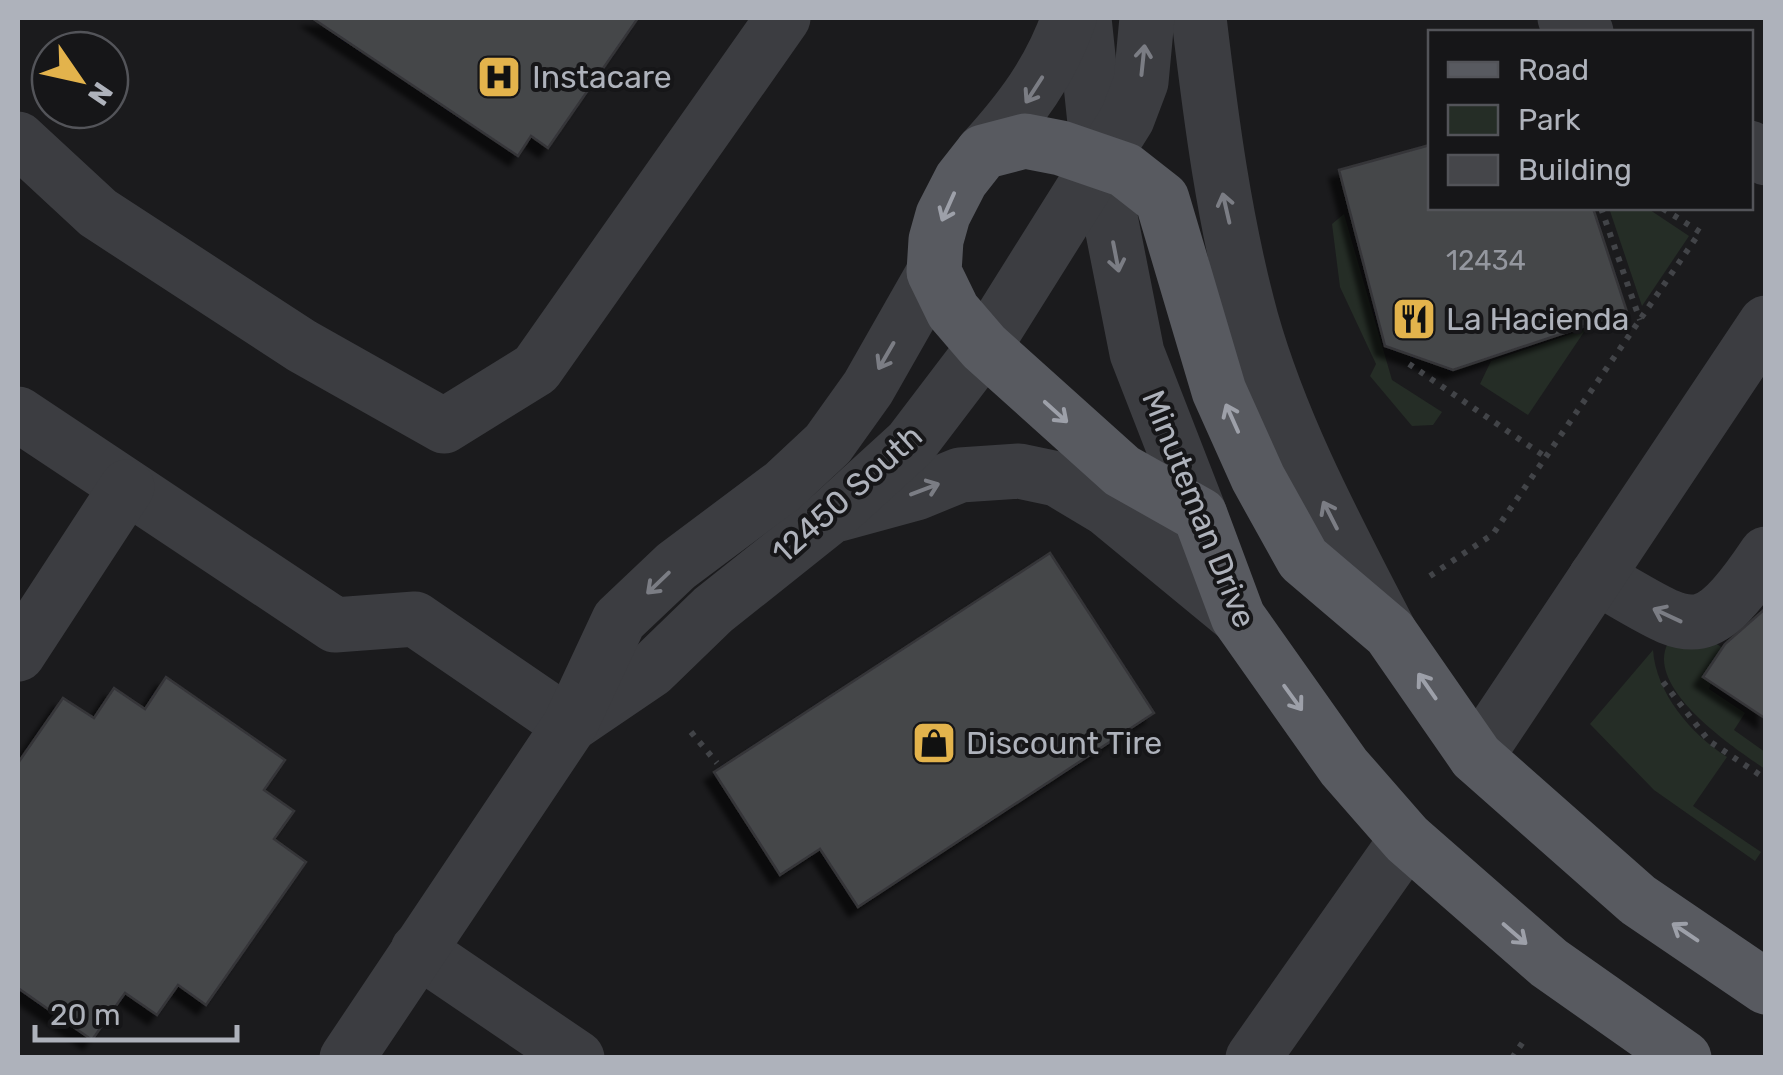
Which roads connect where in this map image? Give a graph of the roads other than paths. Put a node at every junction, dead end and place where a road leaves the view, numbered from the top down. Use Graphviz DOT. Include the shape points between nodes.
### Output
graph roads {
  1 [pos="783,18"];
  2 [pos="1068,18"];
  3 [pos="1084,18"];
  4 [pos="1147,18"];
  5 [pos="1199,18"];
  6 [pos="18,139"];
  7 [pos="983,152"];
  8 [pos="1100,161"];
  9 [pos="934,272"];
  10 [pos="1766,323"];
  11 [pos="984,346"];
  12 [pos="18,414"];
  13 [pos="127,487"];
  14 [pos="1200,515"];
  15 [pos="831,516"];
  16 [pos="1766,554"];
  17 [pos="1596,578"];
  18 [pos="1238,618"];
  19 [pos="1390,633"];
  20 [pos="18,654"];
  21 [pos="570,725"];
  22 [pos="1476,757"];
  23 [pos="1407,840"];
  24 [pos="418,950"];
  25 [pos="1766,987"];
  26 [pos="1260,1055"];
  27 [pos="347,1058"];
  28 [pos="577,1058"];
  29 [pos="1684,1058"];
  1 -- 6 [label="street" via="536,369 444,426 302,346 98,213"];
  2 -- 7 [label="street, one-way" via="1053,61"];
  3 -- 8 [label="street, Minuteman Drive"];
  8 -- 4 [label="street, 12450 South, one-way" via="1141,82"];
  19 -- 5 [label="street, one-way" via="1310,476 1252,320 1216,163"];
  7 -- 8 [label="main road" via="1025,141"];
  7 -- 9 [label="main road, one-way" via="943,214"];
  8 -- 11 [label="street, 12450 South"];
  8 -- 14 [label="street, Minuteman Drive, one-way" via="1137,352"];
  19 -- 8 [label="main road, one-way" via="1304,559 1219,391 1162,199 1144,181"];
  9 -- 11 [label="main road" via="953,312"];
  9 -- 21 [label="street, 12450 South, one-way" via="828,444 619,620"];
  10 -- 17 [label="street"];
  11 -- 14 [label="main road, one-way" via="1122,471"];
  11 -- 15 [label="street, 12450 South" via="911,443"];
  12 -- 13 [label="street"];
  13 -- 20 [label="street"];
  13 -- 21 [label="street" via="336,625 416,619"];
  14 -- 18 [label="main road, Minuteman Drive"];
  15 -- 18 [label="street, one-way" via="960,475 1019,471 1057,479 1107,509"];
  15 -- 21 [label="street, 12450 South" via="713,610 651,670"];
  16 -- 17 [label="street, one-way" via="1732,604 1704,623 1680,622"];
  17 -- 22 [label="street"];
  18 -- 23 [label="main road, Minuteman Drive, one-way" via="1344,768"];
  22 -- 19 [label="main road, one-way"];
  21 -- 24 [label="street, 12450 South"];
  25 -- 22 [label="main road, one-way" via="1638,900"];
  23 -- 26 [label="street"];
  23 -- 29 [label="main road, Minuteman Drive, one-way" via="1549,964"];
  24 -- 27 [label="street, 12450 South"];
  24 -- 28 [label="street"];
}
